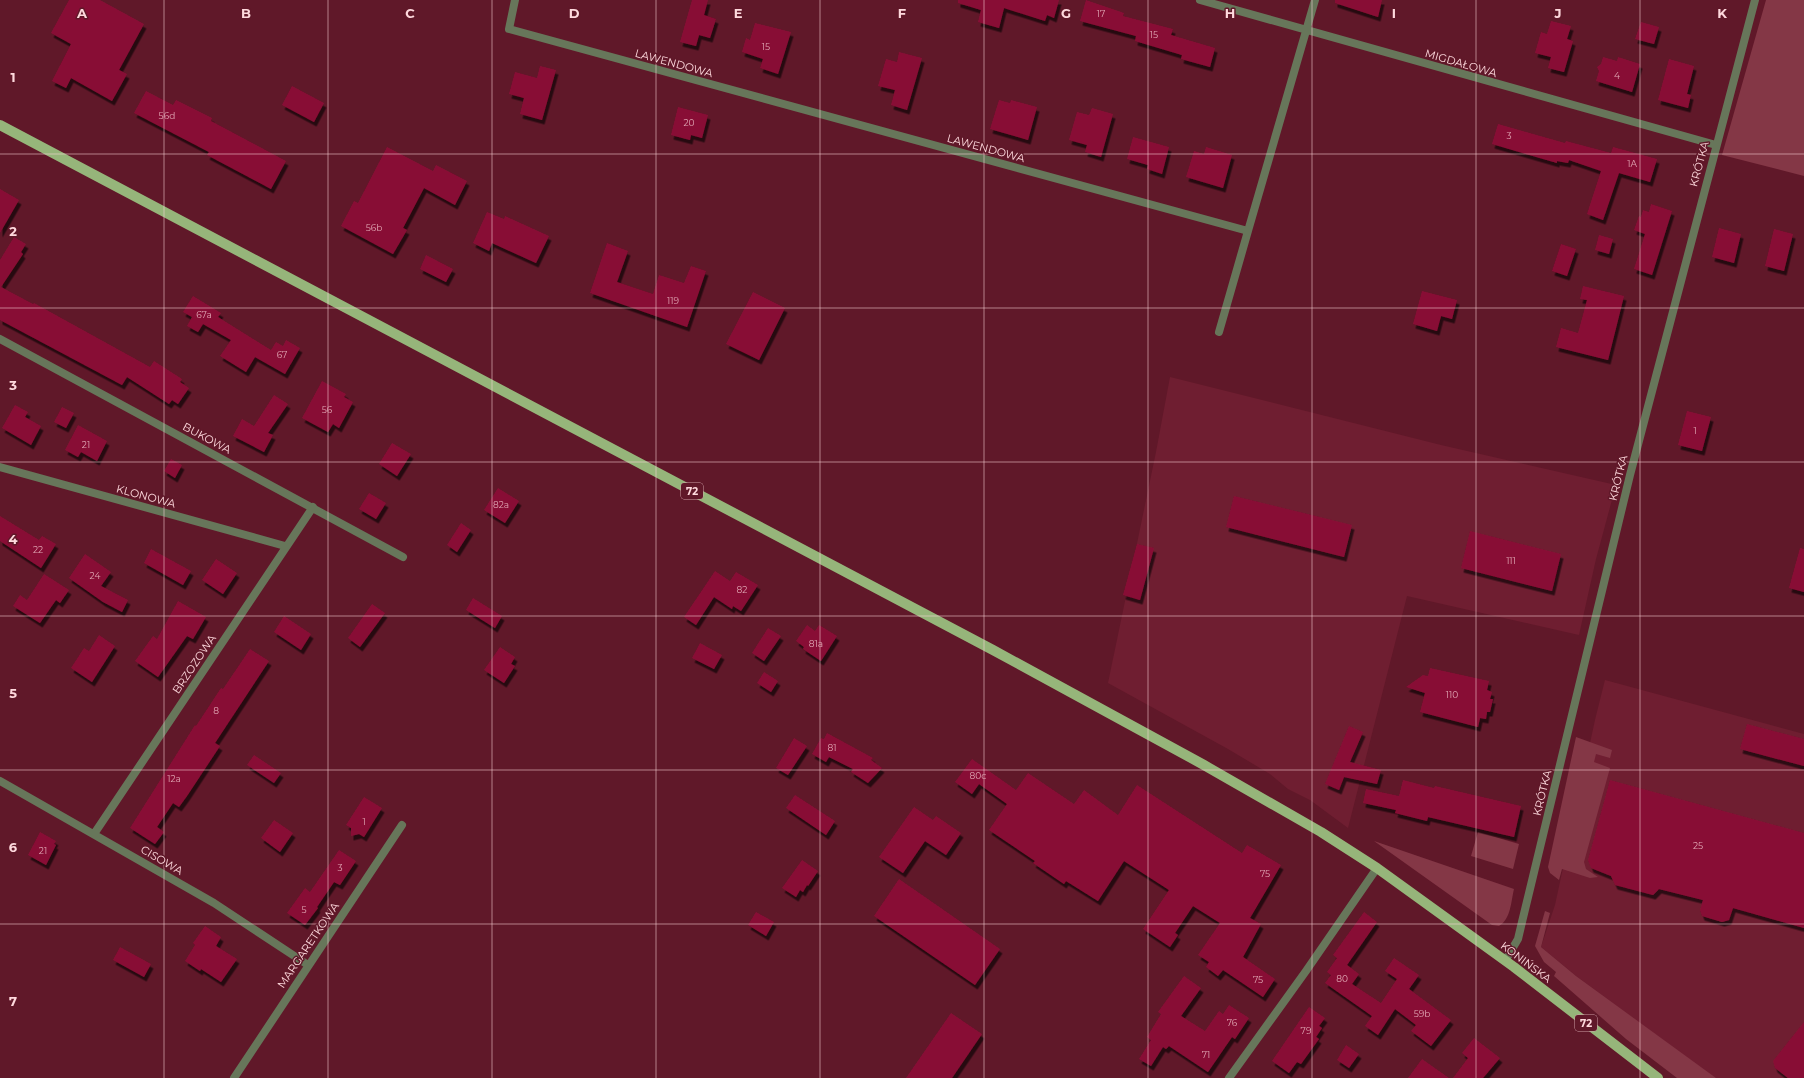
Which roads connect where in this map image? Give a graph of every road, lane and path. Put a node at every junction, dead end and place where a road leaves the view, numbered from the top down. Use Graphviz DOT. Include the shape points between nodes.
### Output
graph roads {
  1 [pos="514,0"];
  2 [pos="1200,0"];
  3 [pos="1315,0"];
  4 [pos="1755,0"];
  5 [pos="1307,31"];
  6 [pos="0,125"];
  7 [pos="1716,145"];
  8 [pos="1248,231"];
  9 [pos="1219,332"];
  10 [pos="0,339"];
  11 [pos="0,468"];
  12 [pos="313,507"];
  13 [pos="285,546"];
  14 [pos="404,557"];
  15 [pos="0,781"];
  16 [pos="402,826"];
  17 [pos="94,834"];
  18 [pos="1377,868"];
  19 [pos="1505,961"];
  20 [pos="308,965"];
  21 [pos="234,1078"];
  22 [pos="1229,1078"];
  23 [pos="1658,1078"];
  1 -- 8 [label="street, LAWENDOWA" via="510,29"];
  2 -- 5 [label="street, MIGDAŁOWA"];
  3 -- 5 [label="street"];
  4 -- 7 [label="street, KRÓTKA"];
  5 -- 7 [label="street, MIGDAŁOWA"];
  5 -- 8 [label="street"];
  6 -- 18 [label="main road, 72" via="1096,706 1284,811"];
  7 -- 19 [label="street, KRÓTKA" via="1630,475 1518,939"];
  8 -- 9 [label="street"];
  10 -- 12 [label="street, BUKOWA"];
  11 -- 13 [label="street, KLONOWA"];
  12 -- 13 [label="street, BRZOZOWA"];
  12 -- 14 [label="street, BUKOWA"];
  13 -- 17 [label="street, BRZOZOWA"];
  15 -- 17 [label="street, CISOWA"];
  16 -- 20 [label="street, MARGARETKOWA"];
  17 -- 20 [label="street, CISOWA" via="214,903"];
  18 -- 19 [label="main road, KONIŃSKA / 72"];
  18 -- 22 [label="street"];
  19 -- 23 [label="main road, KONIŃSKA / 72"];
  20 -- 21 [label="street, MARGARETKOWA"];
}
